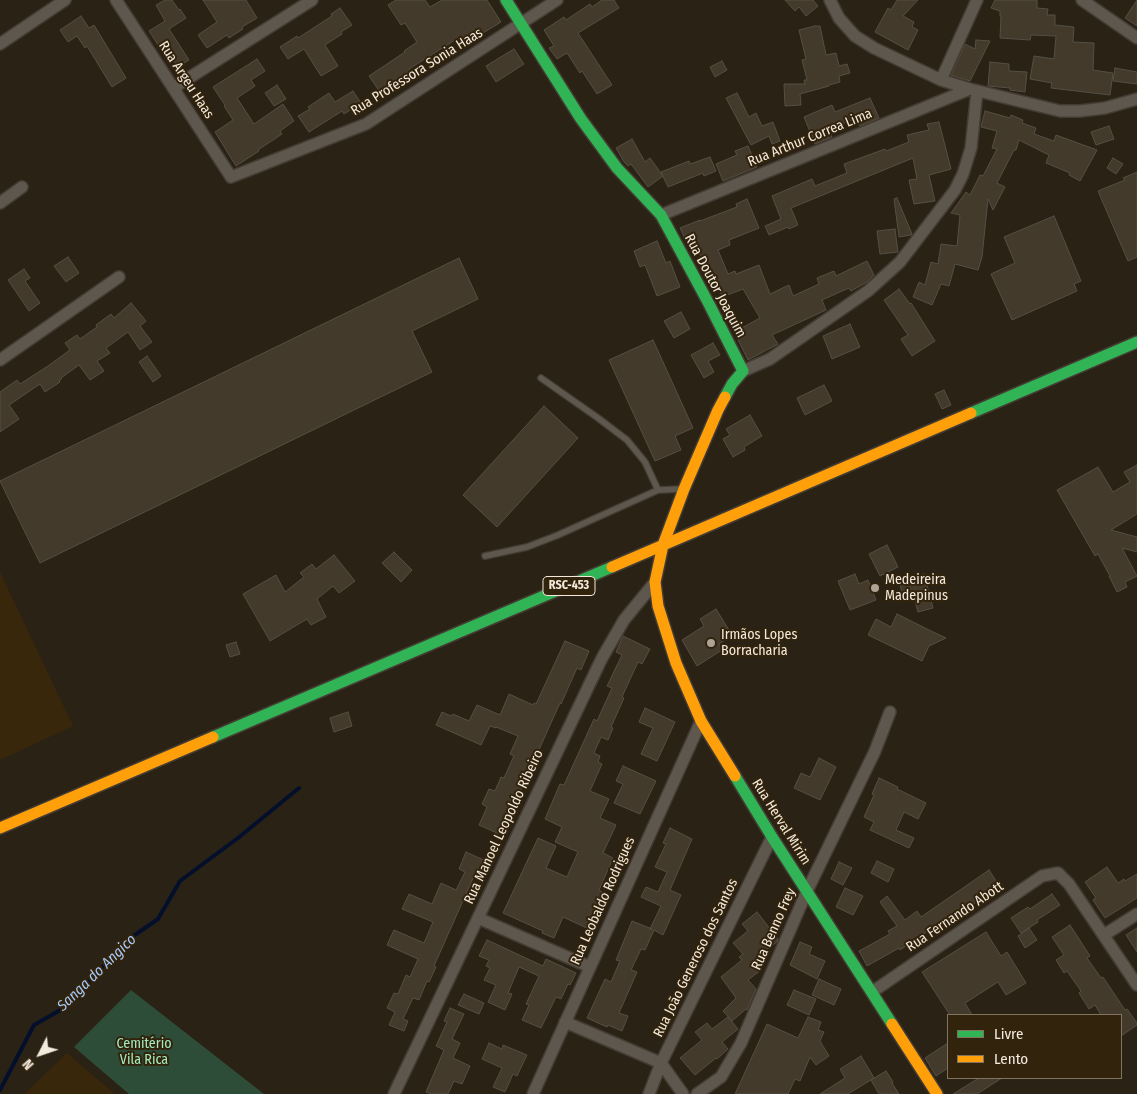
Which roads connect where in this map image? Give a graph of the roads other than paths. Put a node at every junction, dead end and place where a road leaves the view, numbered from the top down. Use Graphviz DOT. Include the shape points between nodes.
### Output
graph roads {
  1 [pos="65,0"];
  2 [pos="116,0"];
  3 [pos="312,0"];
  4 [pos="506,0"];
  5 [pos="557,0"];
  6 [pos="830,0"];
  7 [pos="977,0"];
  8 [pos="1082,0"];
  9 [pos="521,23"];
  10 [pos="1137,38"];
  11 [pos="0,44"];
  12 [pos="941,80"];
  13 [pos="173,88"];
  14 [pos="974,90"];
  15 [pos="1137,99"];
  16 [pos="231,177"];
  17 [pos="22,187"];
  18 [pos="0,202"];
  19 [pos="661,215"];
  20 [pos="118,277"];
  21 [pos="1137,342"];
  22 [pos="0,360"];
  23 [pos="743,371"];
  24 [pos="541,378"];
  25 [pos="684,489"];
  26 [pos="658,490"];
  27 [pos="663,545"];
  28 [pos="485,556"];
  29 [pos="655,582"];
  30 [pos="890,712"];
  31 [pos="701,721"];
  32 [pos="0,828"];
  33 [pos="772,837"];
  34 [pos="807,891"];
  35 [pos="1137,914"];
  36 [pos="478,918"];
  37 [pos="1104,935"];
  38 [pos="590,967"];
  39 [pos="1137,985"];
  40 [pos="872,992"];
  41 [pos="565,1022"];
  42 [pos="661,1063"];
  43 [pos="394,1094"];
  44 [pos="533,1094"];
  45 [pos="648,1094"];
  46 [pos="683,1094"];
  47 [pos="697,1094"];
  48 [pos="938,1094"];
  1 -- 11 [label="street"];
  2 -- 13 [label="street, Rua Argeu Haas"];
  3 -- 13 [label="street"];
  4 -- 9 [label="main road, Rua Doutor Joaquim"];
  5 -- 9 [label="street, Rua Professora Sonia Haas"];
  6 -- 12 [label="street" via="839,18 855,36"];
  7 -- 12 [label="street"];
  8 -- 10 [label="street"];
  9 -- 16 [label="street, Rua Professora Sonia Haas" via="366,124"];
  9 -- 19 [label="main road, Rua Doutor Joaquim" via="617,168"];
  12 -- 14 [label="street"];
  13 -- 16 [label="street, Rua Argeu Haas"];
  14 -- 15 [label="street" via="1060,111 1105,108"];
  14 -- 19 [label="street, Rua Arthur Correa Lima"];
  14 -- 23 [label="street" via="971,148 963,174 955,190 900,262 868,291 770,359"];
  17 -- 18 [label="street"];
  19 -- 23 [label="main road, Rua Doutor Joaquim"];
  20 -- 22 [label="street"];
  21 -- 27 [label="main road, RSC-453"];
  23 -- 25 [label="main road, Rua Herval Mirim" via="718,410"];
  24 -- 26 [label="lane" via="627,440 645,462"];
  25 -- 26 [label="lane"];
  25 -- 27 [label="main road, Rua Herval Mirim"];
  26 -- 28 [label="lane" via="558,536"];
  27 -- 29 [label="main road, Rua Herval Mirim"];
  27 -- 32 [label="main road, RSC-453"];
  29 -- 31 [label="main road, Rua Herval Mirim" via="658,606 676,664"];
  29 -- 36 [label="street, Rua Manoel Leopoldo Ribeiro" via="624,620 602,658"];
  30 -- 34 [label="street, Rua Benno Frey"];
  31 -- 33 [label="main road, Rua Herval Mirim"];
  31 -- 38 [label="street, Rua Leobaldo Rodrigues"];
  33 -- 34 [label="main road, Rua Herval Mirim"];
  33 -- 42 [label="street, Rua João Generoso dos Santos"];
  34 -- 40 [label="main road, Rua Herval Mirim"];
  34 -- 47 [label="street, Rua Benno Frey" via="741,1043 721,1077"];
  35 -- 37 [label="street"];
  36 -- 38 [label="street"];
  36 -- 43 [label="street, Rua Manoel Leopoldo Ribeiro"];
  37 -- 39 [label="street"];
  37 -- 40 [label="street, Rua Fernando Abott" via="1058,873 1042,876"];
  38 -- 41 [label="street, Rua Leobaldo Rodrigues"];
  40 -- 48 [label="main road, Rua Herval Mirim"];
  41 -- 42 [label="street"];
  41 -- 44 [label="street, Rua Leobaldo Rodrigues"];
  42 -- 45 [label="street, Rua João Generoso dos Santos"];
  42 -- 46 [label="street"];
}
